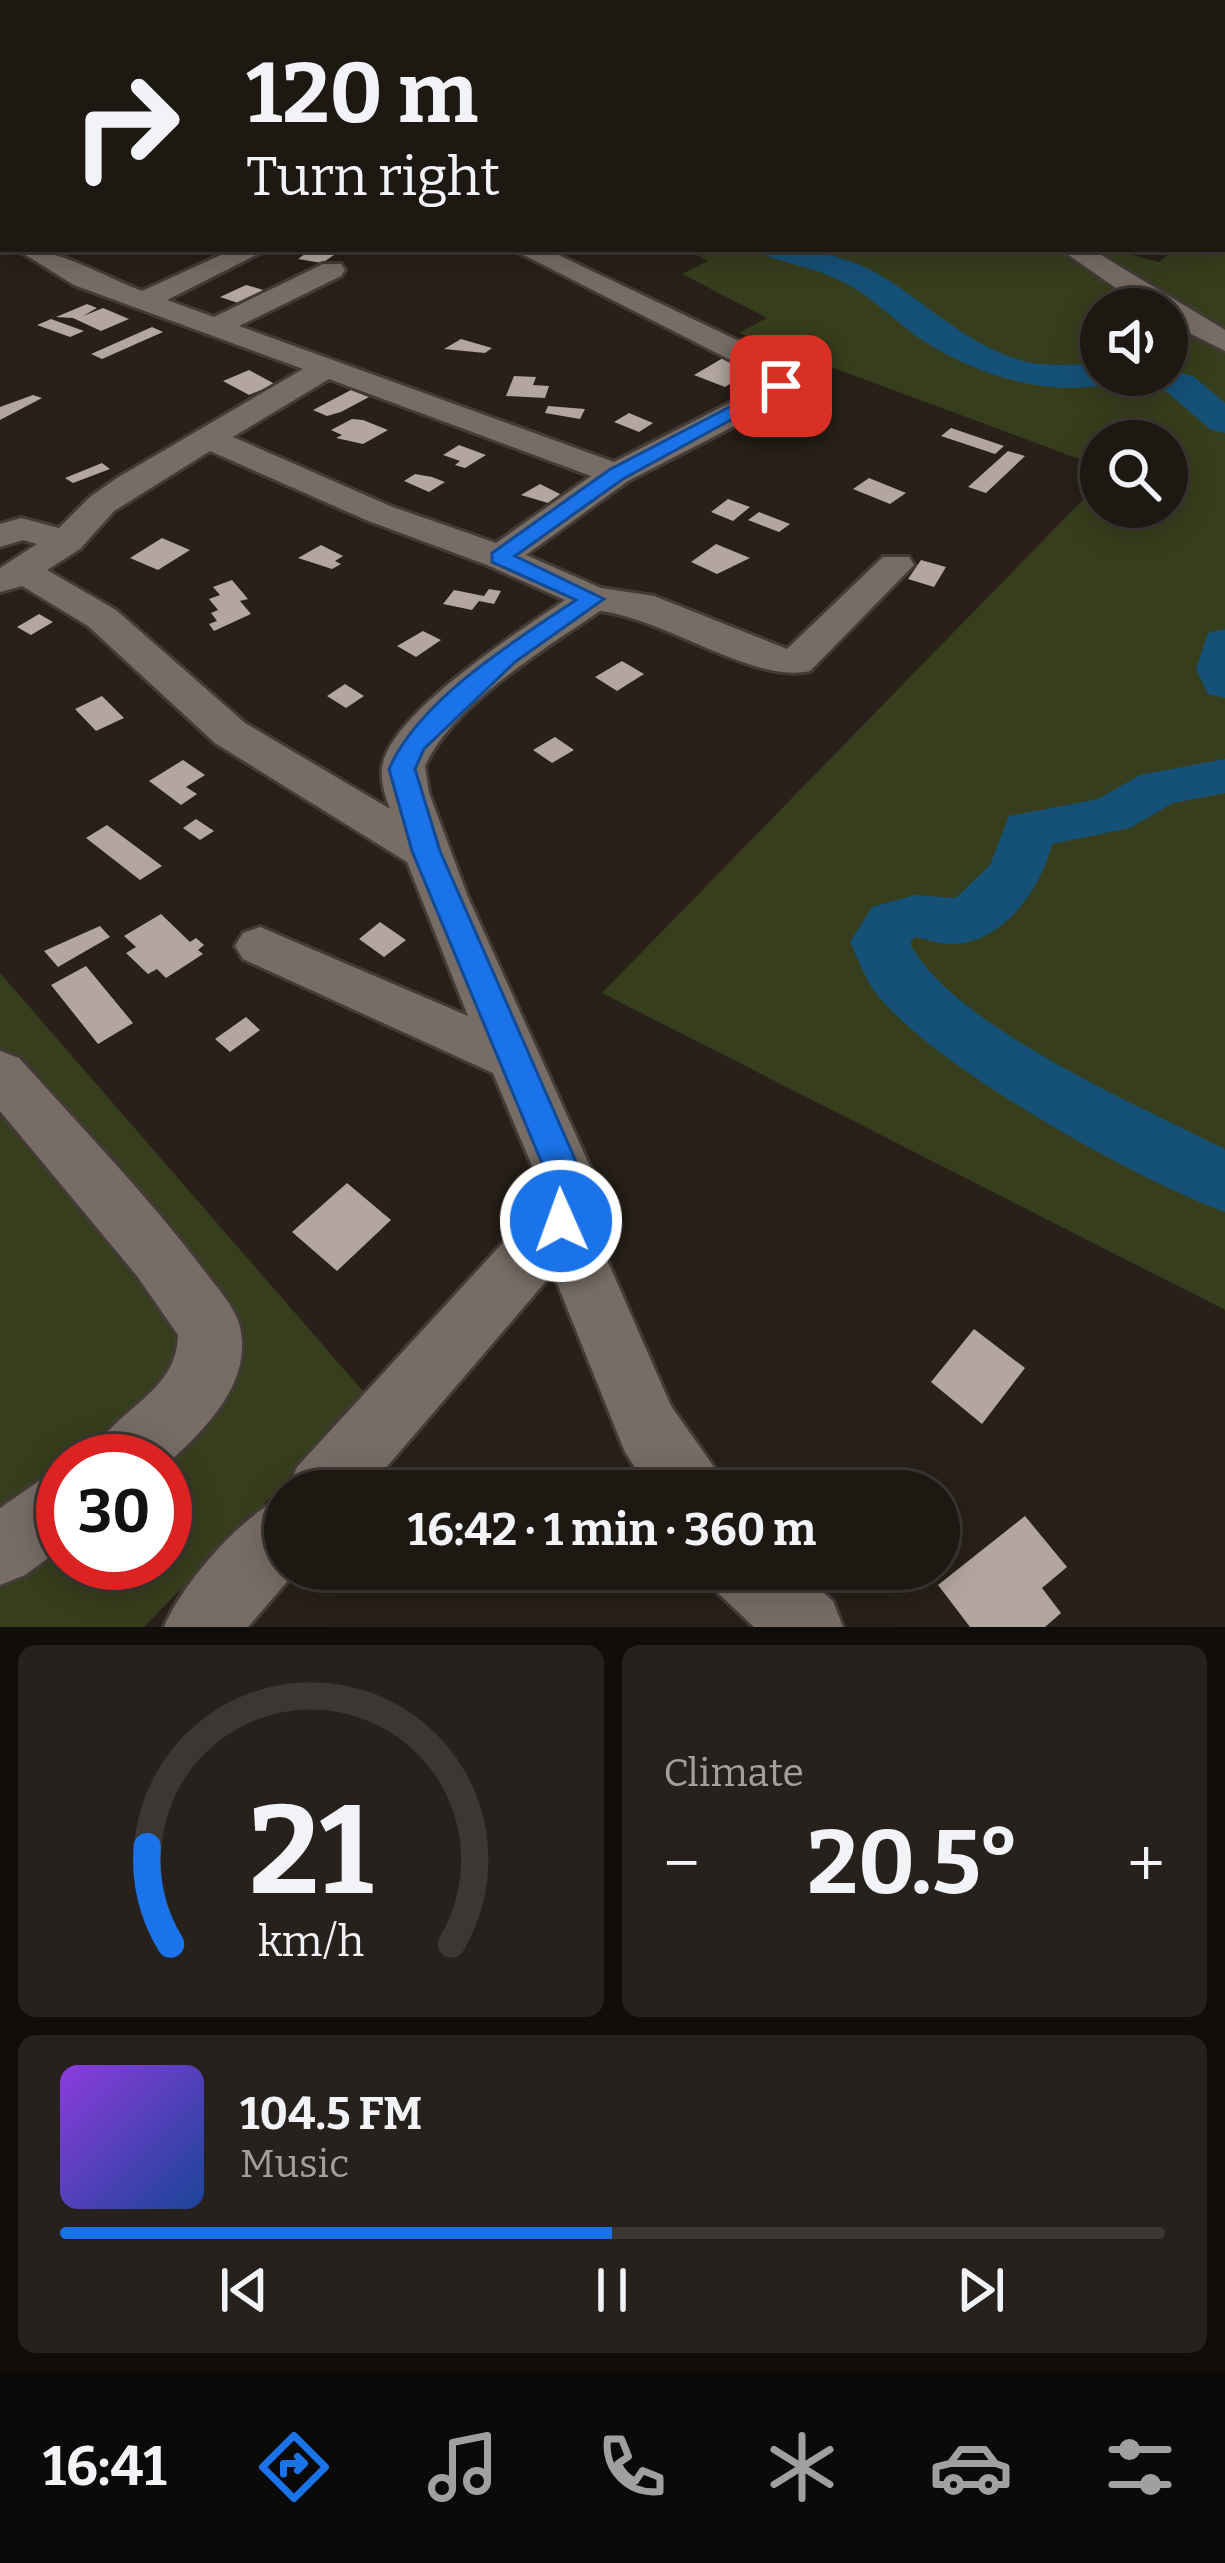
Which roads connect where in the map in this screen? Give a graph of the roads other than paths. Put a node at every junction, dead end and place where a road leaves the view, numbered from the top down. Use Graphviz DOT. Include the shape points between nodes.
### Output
graph roads {
  1 [pos="176,0"];
  2 [pos="188,0"];
  3 [pos="34,252"];
  4 [pos="249,252"];
  5 [pos="531,252"];
  6 [pos="1078,252"];
  7 [pos="332,270"];
  8 [pos="1132,288"];
  9 [pos="145,300"];
  10 [pos="1188,322"];
  11 [pos="213,328"];
  12 [pos="1225,342"];
  13 [pos="327,368"];
  14 [pos="208,438"];
  15 [pos="616,474"];
  16 [pos="0,498"];
  17 [pos="11,555"];
  18 [pos="500,557"];
  19 [pos="896,565"];
  20 [pos="592,599"];
  21 [pos="426,851"];
  22 [pos="260,946"];
  23 [pos="518,1061"];
  24 [pos="0,1073"];
  25 [pos="561,1221"];
  26 [pos="152,1434"];
  27 [pos="340,1470"];
  28 [pos="676,1470"];
  29 [pos="36,1524"];
  30 [pos="0,1550"];
  31 [pos="264,1555"];
  32 [pos="767,1590"];
  33 [pos="200,1627"];
  34 [pos="807,1627"];
  1 -- 2 [label="street"];
  3 -- 9 [label="street"];
  4 -- 9 [label="street"];
  5 -- 15 [label="street" via="784,379 758,401"];
  6 -- 8 [label="street"];
  7 -- 11 [label="street"];
  9 -- 11 [label="street"];
  10 -- 12 [label="street"];
  11 -- 13 [label="street"];
  13 -- 14 [label="street"];
  13 -- 15 [label="street"];
  14 -- 17 [label="street" via="102,504 67,541"];
  14 -- 18 [label="street"];
  15 -- 18 [label="street"];
  16 -- 17 [label="street" via="12,507"];
  17 -- 21 [label="street" via="102,618 230,733"];
  18 -- 20 [label="street"];
  19 -- 20 [label="street" via="796,662 641,604"];
  20 -- 21 [label="street" via="506,657 412,745 402,769"];
  21 -- 23 [label="street"];
  22 -- 23 [label="street"];
  23 -- 25 [label="street" via="564,1173"];
  24 -- 26 [label="street" via="209,1328 201,1382"];
  25 -- 27 [label="street"];
  25 -- 28 [label="street" via="648,1430"];
  29 -- 30 [label="street"];
  31 -- 33 [label="street"];
  32 -- 34 [label="street"];
}
